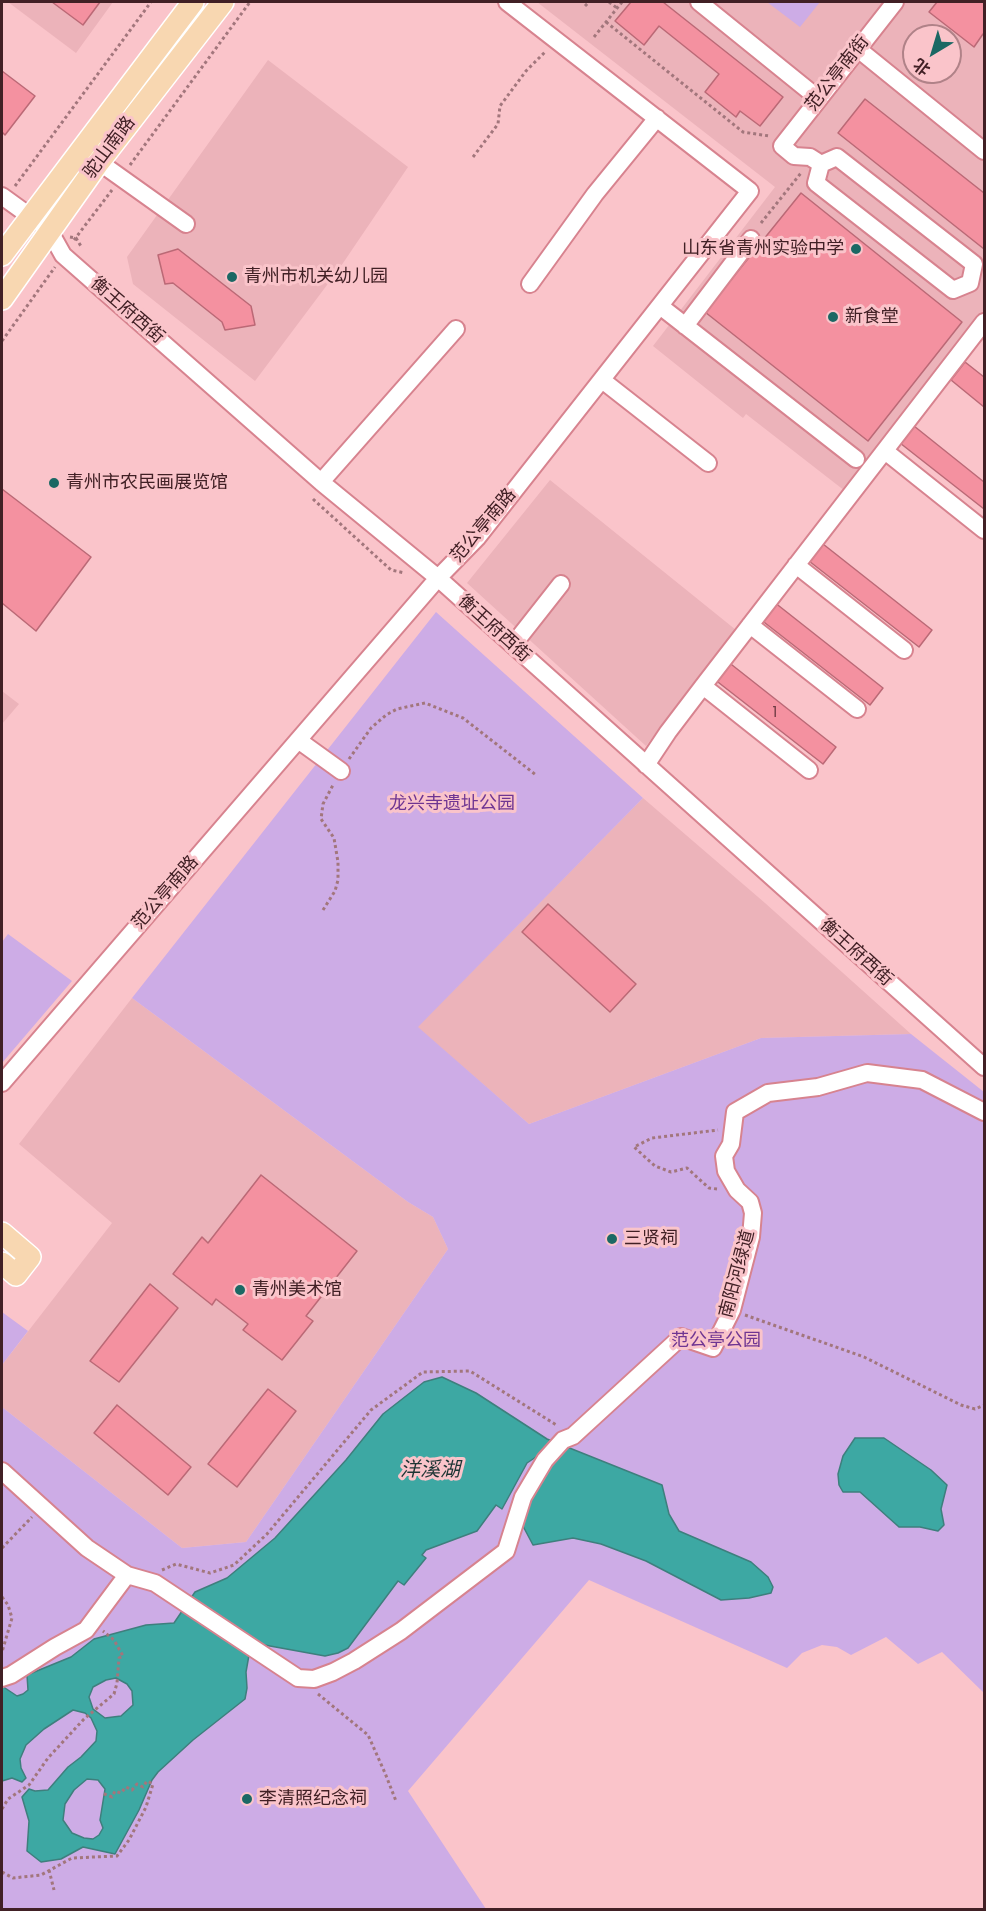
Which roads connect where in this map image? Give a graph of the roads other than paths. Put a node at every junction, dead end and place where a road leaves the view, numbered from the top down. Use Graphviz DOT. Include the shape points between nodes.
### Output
graph roads {
  1 [pos="193,2"];
  2 [pos="223,2"];
  3 [pos="507,2"];
  4 [pos="699,2"];
  5 [pos="895,2"];
  6 [pos="858,49"];
  7 [pos="819,99"];
  8 [pos="657,118"];
  9 [pos="984,151"];
  10 [pos="816,161"];
  11 [pos="99,162"];
  12 [pos="3,197"];
  13 [pos="29,217"];
  14 [pos="186,224"];
  15 [pos="50,230"];
  16 [pos="751,238"];
  17 [pos="2,255"];
  18 [pos="530,284"];
  19 [pos="2,298"];
  20 [pos="660,306"];
  21 [pos="984,322"];
  22 [pos="685,326"];
  23 [pos="456,329"];
  24 [pos="602,380"];
  25 [pos="885,451"];
  26 [pos="856,459"];
  27 [pos="708,463"];
  28 [pos="321,482"];
  29 [pos="984,530"];
  30 [pos="796,565"];
  31 [pos="438,578"];
  32 [pos="561,584"];
  33 [pos="750,625"];
  34 [pos="513,645"];
  35 [pos="904,650"];
  36 [pos="703,686"];
  37 [pos="857,709"];
  38 [pos="298,740"];
  39 [pos="646,765"];
  40 [pos="809,770"];
  41 [pos="341,771"];
  42 [pos="984,1067"];
  43 [pos="2,1083"];
  44 [pos="984,1112"];
  45 [pos="2,1233"];
  46 [pos="2,1263"];
  47 [pos="2,1471"];
  48 [pos="141,1579"];
  49 [pos="2,1678"];
  1 -- 13 [label="main road, 驼山南路"];
  2 -- 11 [label="main road, 驼山南路"];
  3 -- 8 [label="street, 范公亭南路"];
  4 -- 7 [label="street"];
  5 -- 6 [label="street, 范公亭南街"];
  6 -- 7 [label="street, 范公亭南街"];
  6 -- 9 [label="street"];
  7 -- 10 [label="street, 范公亭南街" via="782,146 794,156"];
  8 -- 18 [label="street"];
  8 -- 20 [label="street, 范公亭南路" via="750,191"];
  10 -- 10 [label="street" via="816,183 953,290 970,283 974,264 837,158"];
  11 -- 14 [label="street"];
  11 -- 15 [label="main road, 驼山南路"];
  12 -- 13 [label="street, 衡王府西街"];
  13 -- 15 [label="street, 衡王府西街"];
  13 -- 17 [label="main road, 驼山南路"];
  15 -- 19 [label="main road, 驼山南路"];
  15 -- 28 [label="street, 衡王府西街" via="63,255"];
  16 -- 22 [label="street"];
  20 -- 22 [label="street"];
  20 -- 24 [label="street, 范公亭南路"];
  21 -- 25 [label="street"];
  22 -- 26 [label="street"];
  23 -- 28 [label="street"];
  24 -- 27 [label="street"];
  24 -- 31 [label="street, 范公亭南路" via="477,538"];
  25 -- 29 [label="street"];
  25 -- 30 [label="street"];
  28 -- 31 [label="street, 衡王府西街"];
  30 -- 33 [label="street"];
  30 -- 35 [label="street"];
  31 -- 34 [label="street, 衡王府西街"];
  31 -- 38 [label="street, 范公亭南路"];
  32 -- 34 [label="street"];
  33 -- 36 [label="street"];
  33 -- 37 [label="street"];
  34 -- 39 [label="street, 衡王府西街"];
  36 -- 39 [label="street"];
  36 -- 40 [label="street"];
  38 -- 41 [label="street"];
  38 -- 43 [label="street, 范公亭南路"];
  39 -- 42 [label="street, 衡王府西街"];
  44 -- 48 [label="street, 南阳河绿道" via="922,1080 867,1073 818,1087 768,1093 735,1112 724,1156 726,1171 750,1202 751,1237 732,1310 713,1348 681,1337 544,1460 523,1497 506,1551 401,1631 354,1661 314,1679 298,1678"];
  45 -- 46 [label="main road" via="30,1257 16,1275"];
  47 -- 48 [label="street" via="87,1548"];
  48 -- 49 [label="street" via="86,1630"];
}
